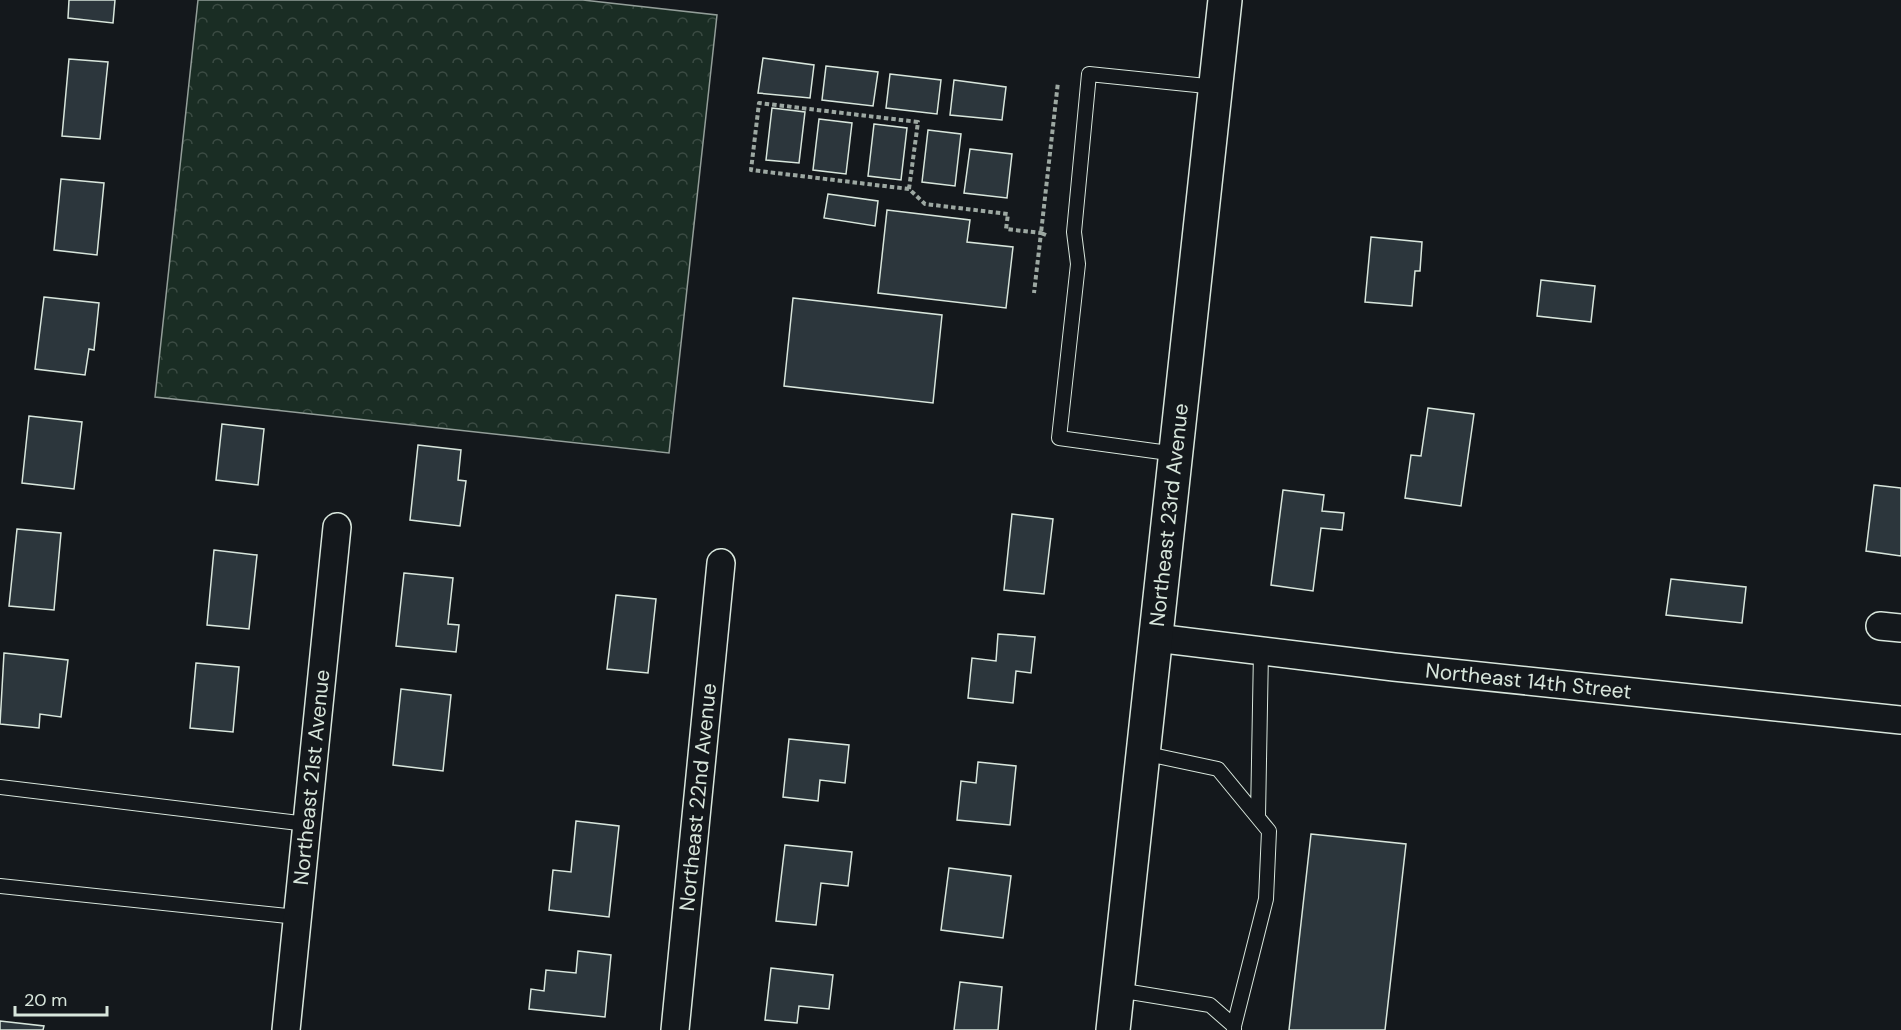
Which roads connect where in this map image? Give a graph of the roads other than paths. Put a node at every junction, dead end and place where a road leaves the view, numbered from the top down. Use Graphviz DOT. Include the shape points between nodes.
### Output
graph roads {
  1 [pos="1226,0"];
  2 [pos="1216,87"];
  3 [pos="1176,454"];
  4 [pos="337,527"];
  5 [pos="721,563"];
  6 [pos="1155,638"];
  7 [pos="1261,651"];
  8 [pos="1901,720"];
  9 [pos="1143,753"];
  10 [pos="0,787"];
  11 [pos="1258,816"];
  12 [pos="307,824"];
  13 [pos="0,886"];
  14 [pos="297,917"];
  15 [pos="1117,990"];
  16 [pos="1234,1028"];
  17 [pos="286,1030"];
  18 [pos="675,1030"];
  19 [pos="1113,1030"];
  1 -- 2 [label="main road, Northeast 23rd Avenue"];
  2 -- 3 [label="main road, Northeast 23rd Avenue"];
  2 -- 3 [label="lane" via="1089,74 1074,232 1078,264 1059,438"];
  3 -- 6 [label="main road, Northeast 23rd Avenue"];
  4 -- 12 [label="street, Northeast 21st Avenue"];
  5 -- 18 [label="street, Northeast 22nd Avenue"];
  6 -- 7 [label="street, Northeast 14th Street"];
  6 -- 9 [label="main road, Northeast 23rd Avenue"];
  7 -- 8 [label="street, Northeast 14th Street"];
  7 -- 11 [label="lane"];
  9 -- 11 [label="lane" via="1218,769"];
  9 -- 15 [label="main road, Northeast 23rd Avenue"];
  10 -- 12 [label="lane"];
  11 -- 16 [label="lane" via="1269,831 1266,899"];
  12 -- 14 [label="street, Northeast 21st Avenue"];
  13 -- 14 [label="lane"];
  14 -- 17 [label="street, Northeast 21st Avenue"];
  15 -- 16 [label="lane" via="1210,1005"];
  15 -- 19 [label="main road, Northeast 23rd Avenue"];
}
